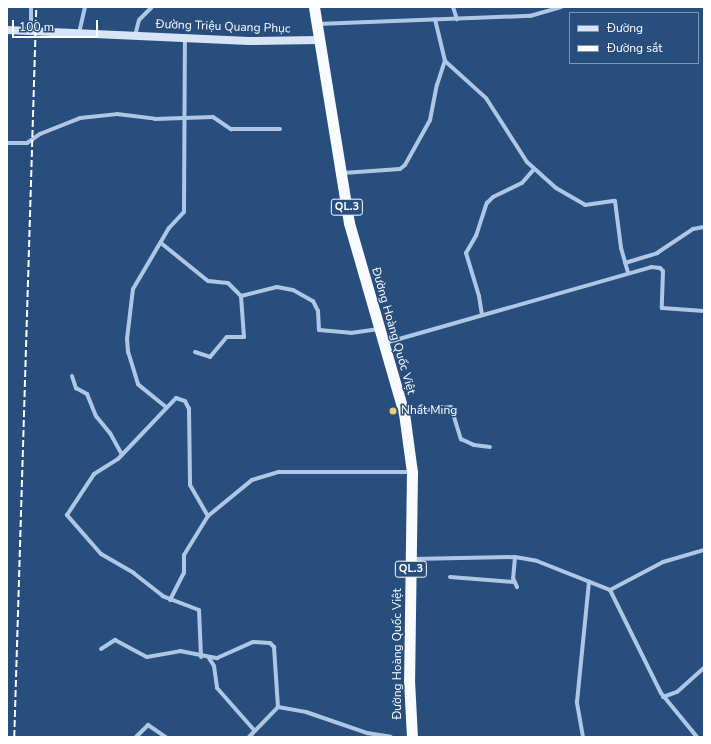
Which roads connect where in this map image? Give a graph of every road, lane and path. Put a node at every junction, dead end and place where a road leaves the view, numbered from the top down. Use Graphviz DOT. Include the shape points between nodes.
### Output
graph roads {
  1 [pos="31,7"];
  2 [pos="86,7"];
  3 [pos="152,7"];
  4 [pos="314,7"];
  5 [pos="454,7"];
  6 [pos="538,7"];
  7 [pos="562,7"];
  8 [pos="540,13"];
  9 [pos="435,19"];
  10 [pos="457,19"];
  11 [pos="317,24"];
  12 [pos="7,30"];
  13 [pos="31,30"];
  14 [pos="79,33"];
  15 [pos="135,36"];
  16 [pos="184,38"];
  17 [pos="320,40"];
  18 [pos="445,62"];
  19 [pos="185,118"];
  20 [pos="280,129"];
  21 [pos="7,143"];
  22 [pos="534,169"];
  23 [pos="341,173"];
  24 [pos="704,227"];
  25 [pos="161,243"];
  26 [pos="624,263"];
  27 [pos="628,273"];
  28 [pos="241,296"];
  29 [pos="704,311"];
  30 [pos="482,316"];
  31 [pos="379,329"];
  32 [pos="384,343"];
  33 [pos="195,352"];
  34 [pos="72,376"];
  35 [pos="166,406"];
  36 [pos="404,413"];
  37 [pos="490,447"];
  38 [pos="122,455"];
  39 [pos="412,472"];
  40 [pos="208,516"];
  41 [pos="704,550"];
  42 [pos="515,557"];
  43 [pos="412,559"];
  44 [pos="450,578"];
  45 [pos="514,582"];
  46 [pos="589,582"];
  47 [pos="517,587"];
  48 [pos="610,590"];
  49 [pos="170,600"];
  50 [pos="101,649"];
  51 [pos="201,657"];
  52 [pos="209,658"];
  53 [pos="704,668"];
  54 [pos="663,697"];
  55 [pos="278,707"];
  56 [pos="254,730"];
  57 [pos="367,735"];
  58 [pos="136,737"];
  59 [pos="166,737"];
  60 [pos="250,737"];
  61 [pos="391,737"];
  62 [pos="412,737"];
  63 [pos="583,737"];
  64 [pos="697,737"];
  1 -- 13 [label="street"];
  2 -- 14 [label="street"];
  3 -- 15 [label="street" via="139,20"];
  4 -- 11 [label="highway, Đường Hoàng Quốc Việt / QL.3"];
  5 -- 10 [label="street"];
  6 -- 8 [label="street"];
  7 -- 8 [label="street"];
  8 -- 10 [label="street" via="530,16"];
  9 -- 10 [label="street"];
  9 -- 11 [label="street"];
  9 -- 18 [label="street"];
  11 -- 17 [label="highway, Đường Hoàng Quốc Việt / QL.3"];
  12 -- 13 [label="main road, Đường Triệu Quang Phục"];
  13 -- 14 [label="main road, Đường Triệu Quang Phục"];
  14 -- 15 [label="main road, Đường Triệu Quang Phục"];
  15 -- 16 [label="main road, Đường Triệu Quang Phục"];
  16 -- 17 [label="main road, Đường Triệu Quang Phục" via="249,41"];
  16 -- 19 [label="street"];
  17 -- 23 [label="highway, Đường Hoàng Quốc Việt / QL.3"];
  18 -- 22 [label="street" via="486,98"];
  18 -- 23 [label="street" via="430,120 404,166"];
  19 -- 20 [label="street" via="213,118 237,130"];
  19 -- 21 [label="street" via="155,119 117,114 87,117 40,134 26,143"];
  19 -- 25 [label="street" via="184,212 172,224"];
  22 -- 26 [label="street" via="560,191 585,205 614,200"];
  22 -- 30 [label="street" via="522,183 493,197 487,203 476,236 466,253 479,296"];
  23 -- 31 [label="highway, Đường Hoàng Quốc Việt / QL.3" via="349,223"];
  24 -- 26 [label="street" via="693,229 658,253"];
  25 -- 28 [label="street" via="208,281 228,282"];
  25 -- 35 [label="street" via="132,293 127,346 138,384"];
  26 -- 27 [label="street"];
  27 -- 29 [label="street" via="651,267 660,268 663,276 662,308"];
  27 -- 30 [label="street"];
  28 -- 31 [label="street" via="277,287 285,288 313,301 318,311 319,330 351,333"];
  28 -- 33 [label="street" via="244,337 227,337 210,357"];
  30 -- 32 [label="street"];
  31 -- 32 [label="highway, Đường Hoàng Quốc Việt / QL.3"];
  32 -- 36 [label="highway, Đường Hoàng Quốc Việt / QL.3"];
  34 -- 38 [label="street" via="76,388 87,394 96,416 110,433"];
  35 -- 38 [label="street"];
  35 -- 40 [label="street" via="176,398 188,404 190,485"];
  36 -- 37 [label="street" via="450,407 461,439 474,445"];
  36 -- 39 [label="highway, Đường Hoàng Quốc Việt / QL.3"];
  38 -- 49 [label="street" via="94,474 67,512 68,519 101,554"];
  39 -- 40 [label="street" via="269,473 244,484"];
  39 -- 43 [label="highway, Đường Hoàng Quốc Việt / QL.3"];
  40 -- 49 [label="street" via="184,555 184,573"];
  41 -- 48 [label="street" via="663,562"];
  42 -- 43 [label="street"];
  42 -- 45 [label="street"];
  42 -- 46 [label="street" via="537,561"];
  43 -- 62 [label="highway, Đường Hoàng Quốc Việt / QL.3" via="409,680"];
  44 -- 45 [label="street"];
  45 -- 47 [label="street"];
  46 -- 48 [label="street"];
  46 -- 63 [label="street" via="577,702"];
  48 -- 54 [label="street"];
  49 -- 51 [label="street" via="198,610"];
  50 -- 51 [label="street" via="115,640 147,657 180,651"];
  51 -- 52 [label="street"];
  52 -- 55 [label="street" via="228,656 253,642 273,644"];
  52 -- 56 [label="street" via="214,666 217,688"];
  53 -- 54 [label="street" via="677,692"];
  54 -- 64 [label="street"];
  55 -- 56 [label="street"];
  55 -- 57 [label="street" via="314,714"];
  56 -- 60 [label="street"];
  57 -- 61 [label="street"];
  58 -- 59 [label="street" via="148,725"];
}
